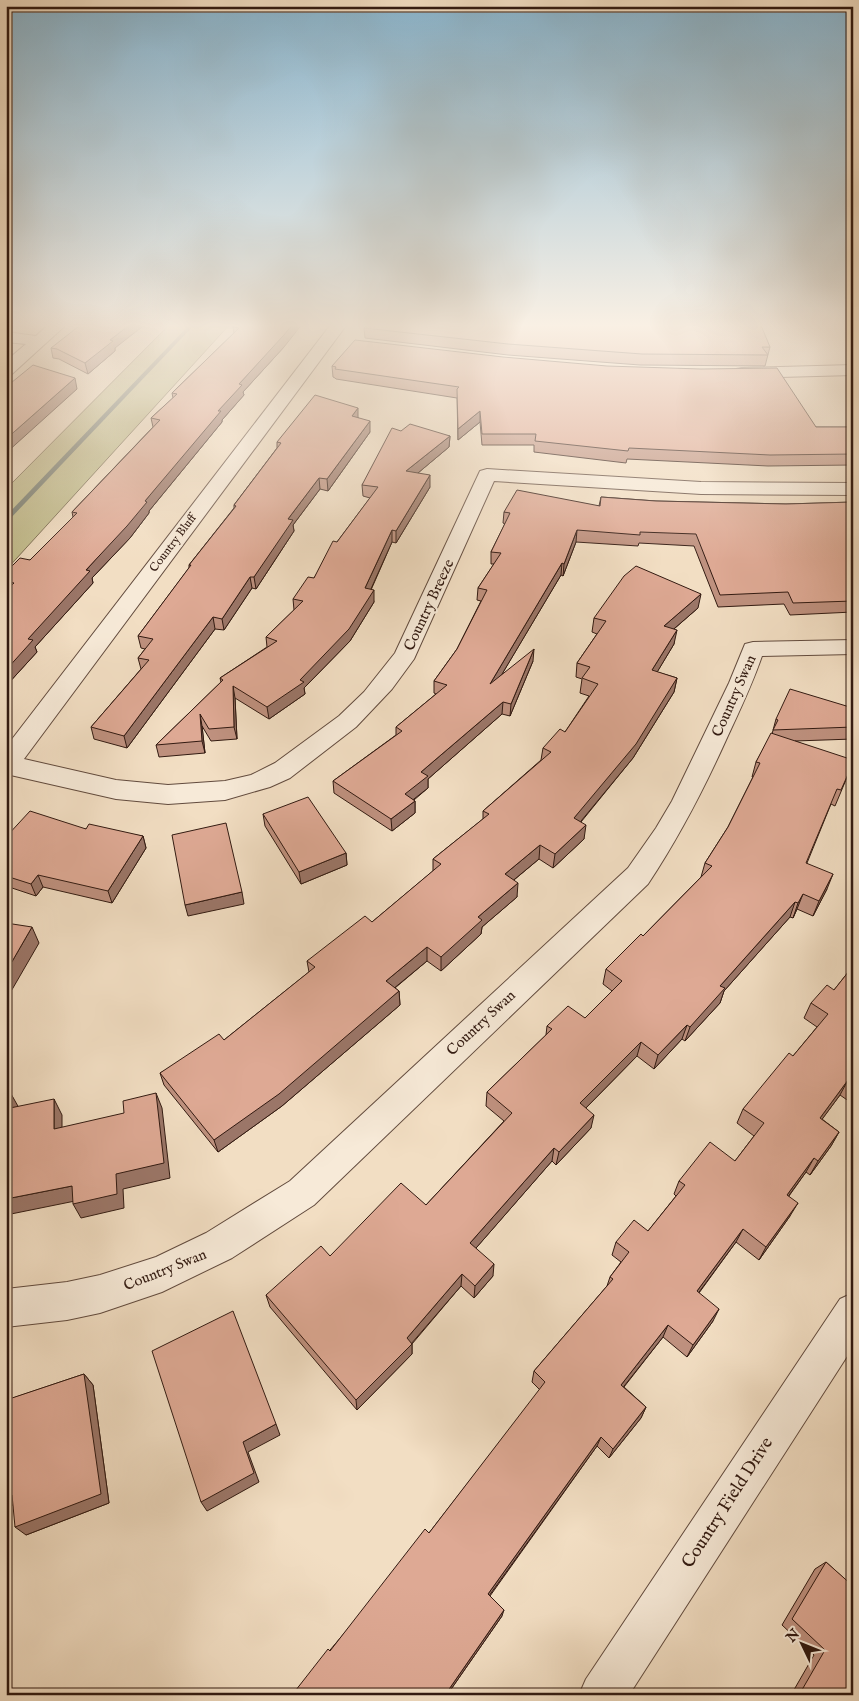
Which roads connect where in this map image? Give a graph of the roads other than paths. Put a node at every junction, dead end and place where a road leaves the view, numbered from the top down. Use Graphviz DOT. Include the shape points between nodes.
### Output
graph roads {
  1 [pos="286,402"];
  2 [pos="853,489"];
  3 [pos="853,647"];
  4 [pos="6,765"];
  5 [pos="6,1308"];
  6 [pos="853,1312"];
  7 [pos="602,1695"];
  1 -- 4 [label="street, Country Bluff"];
  2 -- 4 [label="street, Country Breeze" via="700,488 488,475 406,654 388,681 337,733 277,774 234,789 186,795 132,792"];
  3 -- 5 [label="street, Country Swan" via="754,649 685,801 638,876 302,1193 245,1232 160,1274 68,1301"];
  6 -- 7 [label="street, Country Field Drive"];
}
